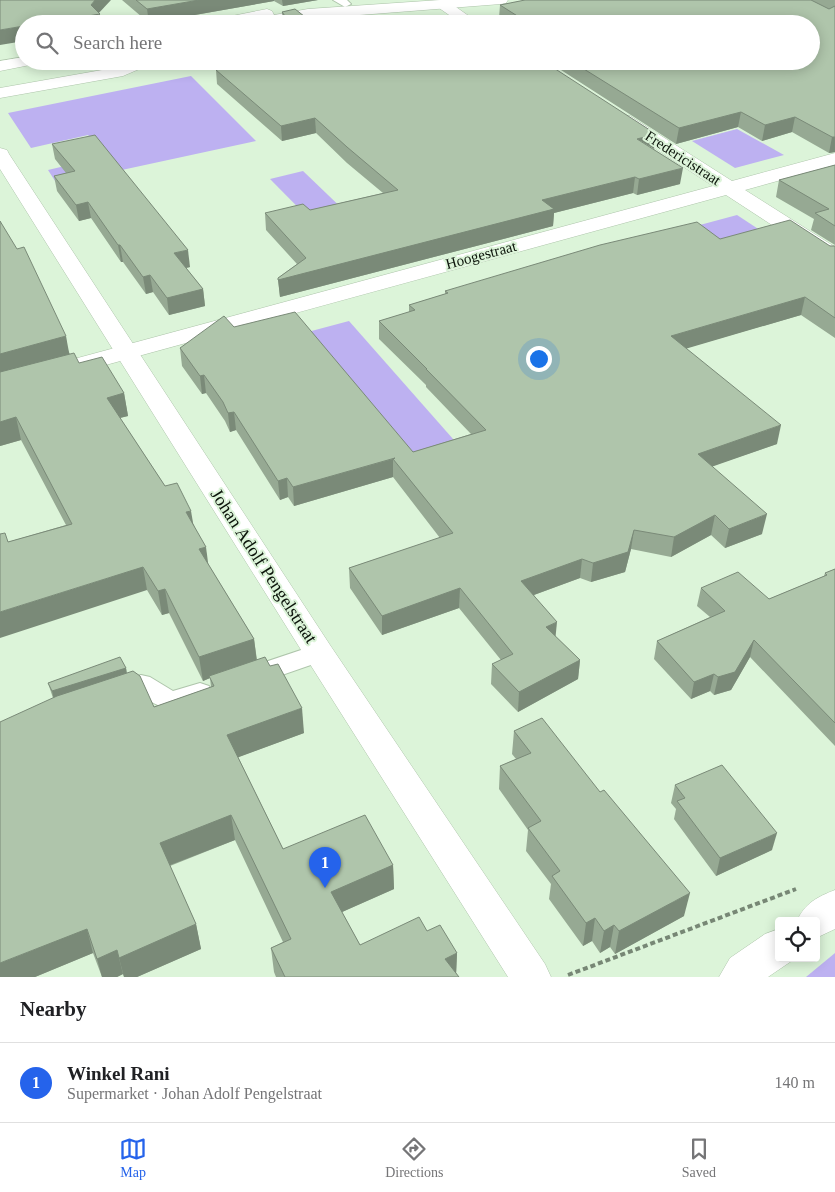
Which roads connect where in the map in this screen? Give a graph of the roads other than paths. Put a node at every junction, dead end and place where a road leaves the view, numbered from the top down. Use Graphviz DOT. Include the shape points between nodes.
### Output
graph roads {
  1 [pos="375,0"];
  2 [pos="501,0"];
  3 [pos="344,5"];
  4 [pos="444,5"];
  5 [pos="261,15"];
  6 [pos="302,15"];
  7 [pos="459,15"];
  8 [pos="15,63"];
  9 [pos="0,66"];
  10 [pos="125,70"];
  11 [pos="0,93"];
  12 [pos="605,108"];
  13 [pos="0,154"];
  14 [pos="835,159"];
  15 [pos="728,187"];
  16 [pos="835,256"];
  17 [pos="128,353"];
  18 [pos="0,387"];
  19 [pos="319,653"];
  20 [pos="95,699"];
  21 [pos="835,908"];
  22 [pos="820,918"];
  23 [pos="775,949"];
  24 [pos="530,977"];
  25 [pos="739,977"];
  1 -- 3 [label="street"];
  2 -- 4 [label="street"];
  3 -- 4 [label="street"];
  3 -- 5 [label="street"];
  3 -- 6 [label="street"];
  4 -- 7 [label="street"];
  8 -- 9 [label="street"];
  10 -- 11 [label="street"];
  12 -- 15 [label="street, Fredericistraat"];
  13 -- 17 [label="street, Johan Adolf Pengelstraat"];
  14 -- 15 [label="street, Hoogestraat"];
  15 -- 16 [label="street, Fredericistraat"];
  15 -- 17 [label="street, Hoogestraat"];
  17 -- 18 [label="street, Hoogestraat"];
  17 -- 19 [label="street, Johan Adolf Pengelstraat"];
  19 -- 20 [label="lane" via="174,701 142,684"];
  19 -- 24 [label="street, Johan Adolf Pengelstraat"];
  21 -- 22 [label="street"];
  23 -- 25 [label="street"];
}
